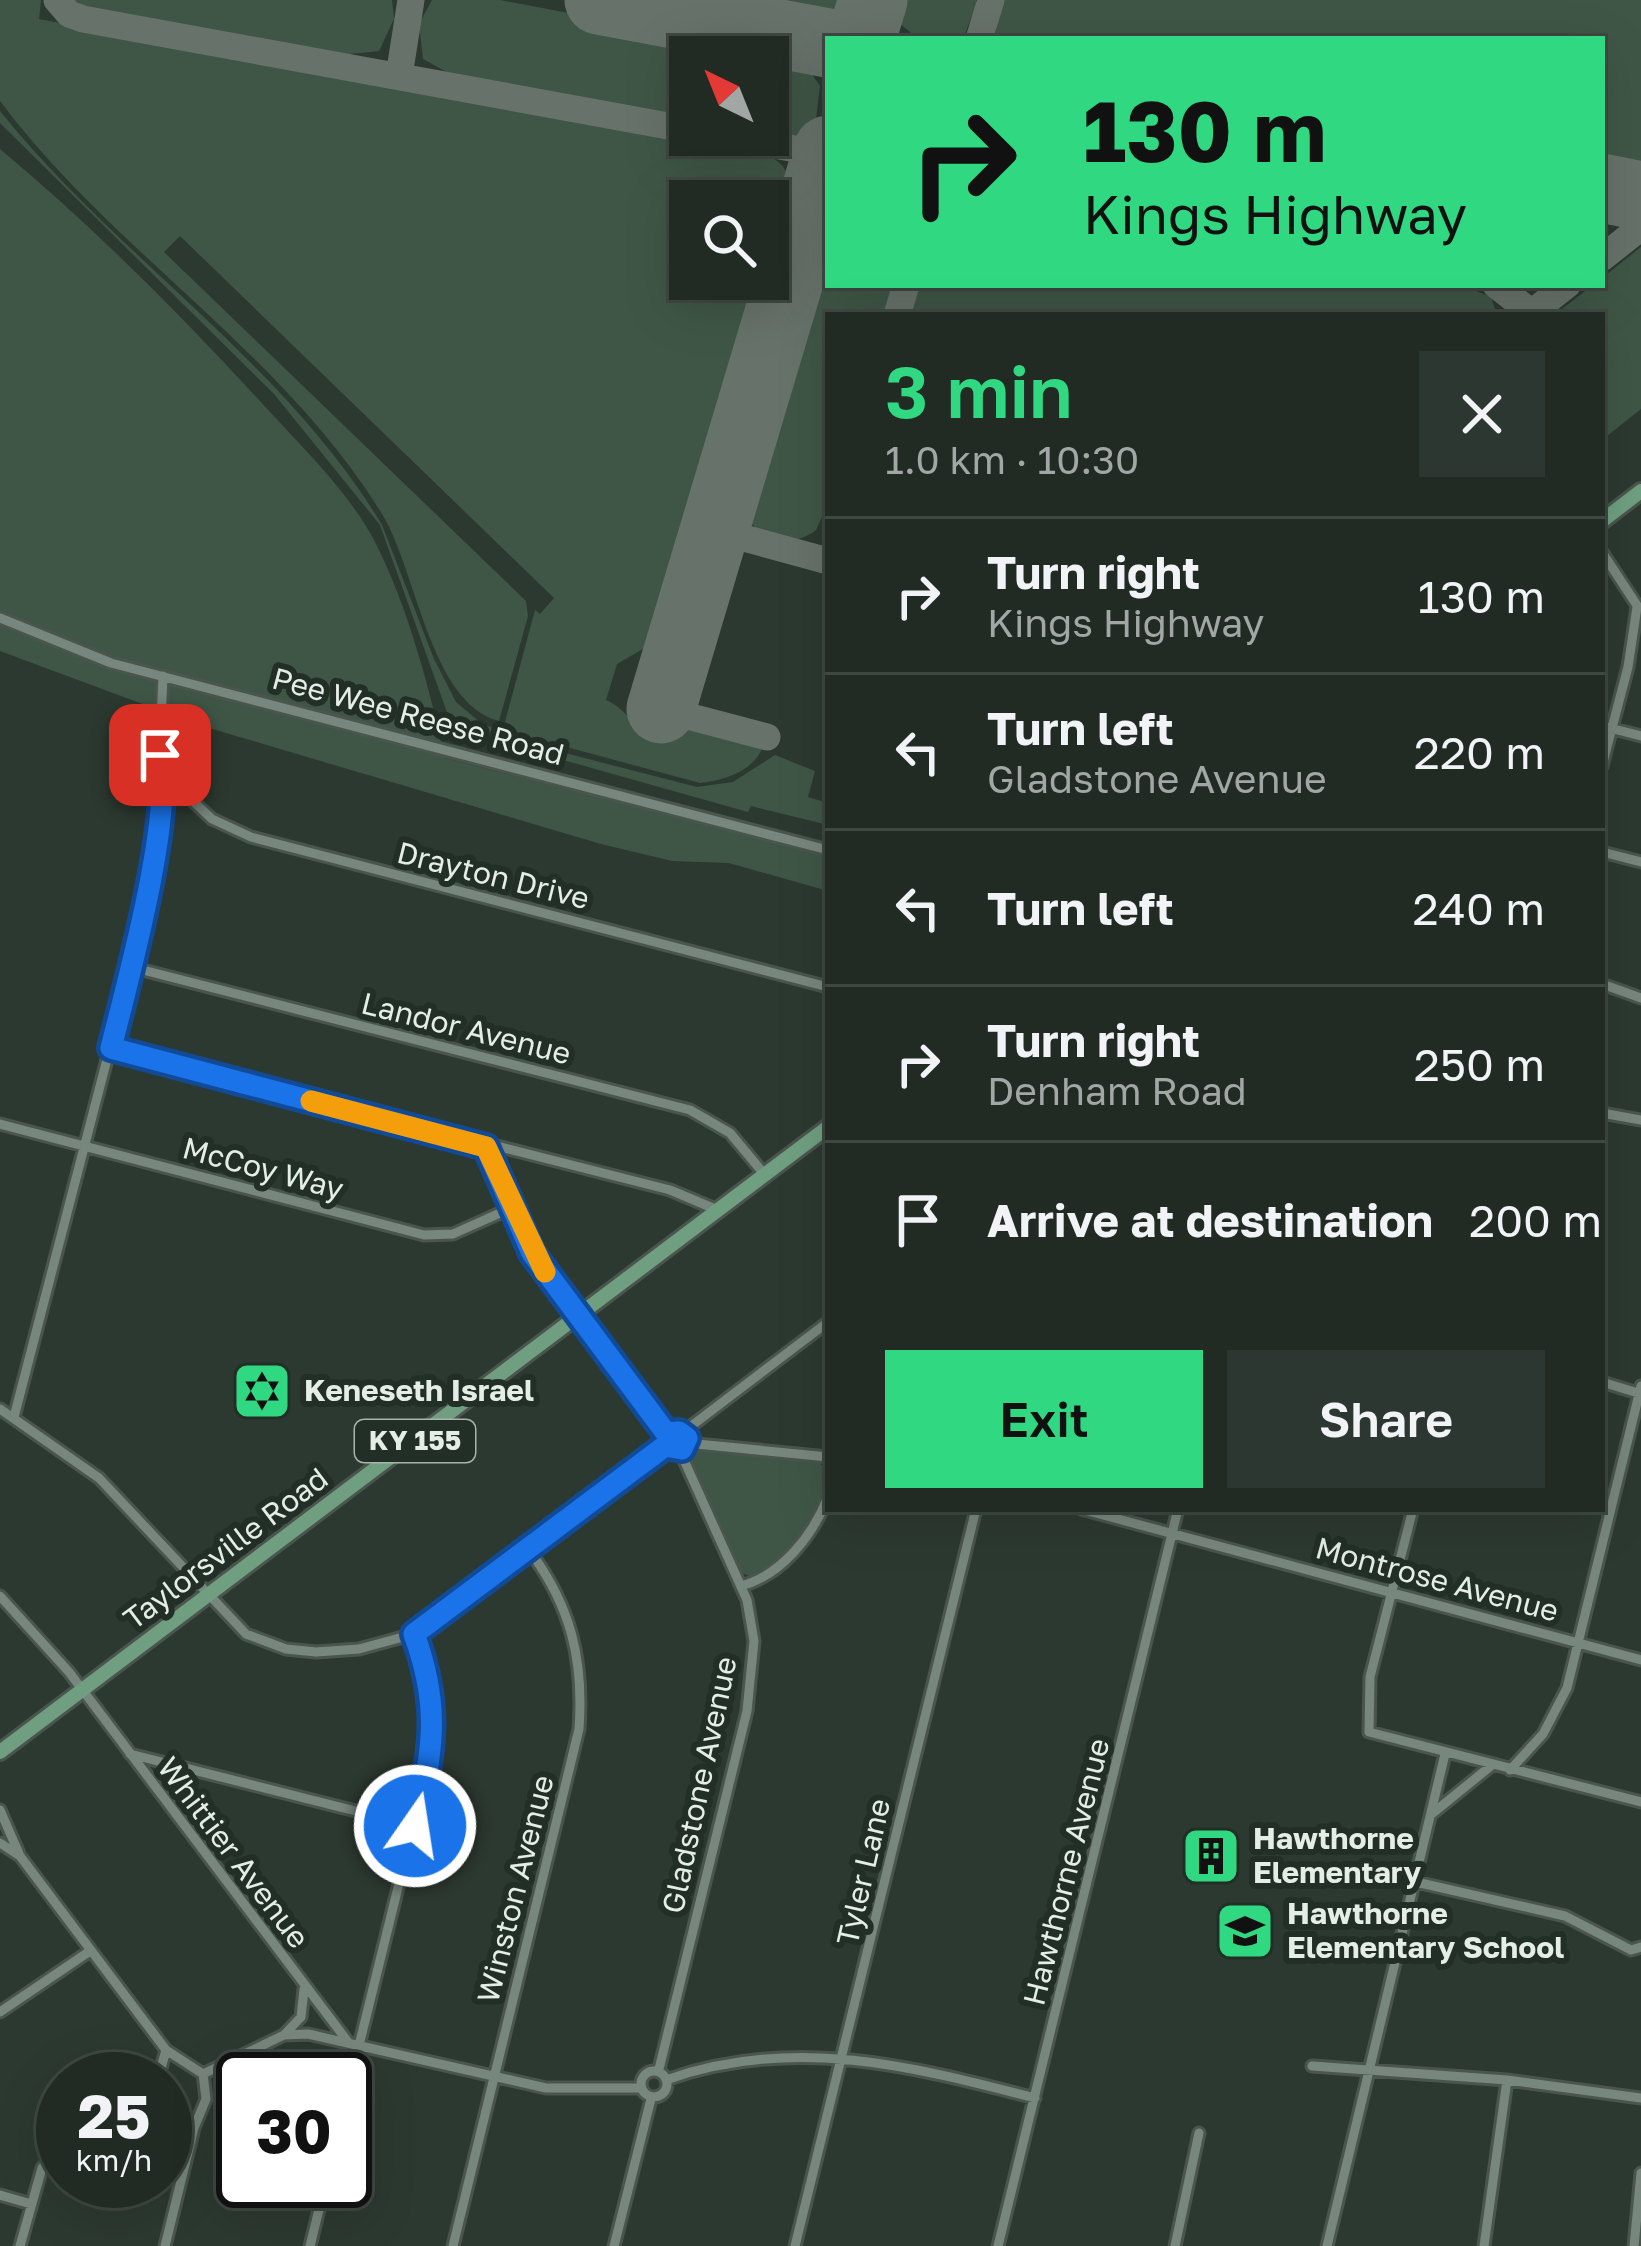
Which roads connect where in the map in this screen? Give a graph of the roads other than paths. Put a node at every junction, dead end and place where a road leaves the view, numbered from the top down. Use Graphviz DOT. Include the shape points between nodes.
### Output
graph roads {
  1 [pos="1641,491"];
  2 [pos="1605,519"];
  3 [pos="1605,557"];
  4 [pos="1639,608"];
  5 [pos="0,618"];
  6 [pos="163,676"];
  7 [pos="1607,727"];
  8 [pos="1641,736"];
  9 [pos="164,774"];
  10 [pos="825,849"];
  11 [pos="1605,853"];
  12 [pos="1641,862"];
  13 [pos="131,967"];
  14 [pos="1605,985"];
  15 [pos="825,986"];
  16 [pos="1641,998"];
  17 [pos="111,1048"];
  18 [pos="1605,1114"];
  19 [pos="1641,1120"];
  20 [pos="0,1124"];
  21 [pos="825,1129"];
  22 [pos="86,1147"];
  23 [pos="486,1147"];
  24 [pos="766,1175"];
  25 [pos="511,1208"];
  26 [pos="720,1211"];
  27 [pos="579,1319"];
  28 [pos="825,1324"];
  29 [pos="1605,1383"];
  30 [pos="1640,1391"];
  31 [pos="0,1409"];
  32 [pos="14,1417"];
  33 [pos="666,1433"];
  34 [pos="683,1442"];
  35 [pos="665,1446"];
  36 [pos="825,1459"];
  37 [pos="825,1502"];
  38 [pos="975,1512"];
  39 [pos="1092,1512"];
  40 [pos="1177,1512"];
  41 [pos="1411,1512"];
  42 [pos="1172,1533"];
  43 [pos="529,1550"];
  44 [pos="741,1586"];
  45 [pos="1391,1594"];
  46 [pos="0,1596"];
  47 [pos="209,1596"];
  48 [pos="414,1634"];
  49 [pos="1579,1643"];
  50 [pos="1641,1660"];
  51 [pos="82,1690"];
  52 [pos="0,1752"];
  53 [pos="130,1754"];
  54 [pos="1444,1754"];
  55 [pos="1492,1765"];
  56 [pos="173,1766"];
  57 [pos="1510,1770"];
  58 [pos="158,1791"];
  59 [pos="1641,1802"];
  60 [pos="0,1810"];
  61 [pos="1432,1813"];
  62 [pos="415,1826"];
  63 [pos="0,1843"];
  64 [pos="20,1856"];
  65 [pos="1416,1882"];
  66 [pos="1636,1948"];
  67 [pos="90,1951"];
  68 [pos="1641,1961"];
  69 [pos="304,1988"];
  70 [pos="0,2012"];
  71 [pos="284,2035"];
  72 [pos="353,2043"];
  73 [pos="166,2050"];
  74 [pos="352,2052"];
  75 [pos="842,2057"];
  76 [pos="1312,2066"];
  77 [pos="659,2069"];
  78 [pos="203,2074"];
  79 [pos="1369,2074"];
  80 [pos="494,2077"];
  81 [pos="666,2080"];
  82 [pos="1507,2080"];
  83 [pos="642,2088"];
  84 [pos="1035,2098"];
  85 [pos="1641,2098"];
  86 [pos="651,2099"];
  87 [pos="194,2128"];
  88 [pos="1199,2133"];
  89 [pos="1641,2173"];
  90 [pos="36,2188"];
  91 [pos="0,2195"];
  92 [pos="31,2204"];
  93 [pos="319,2208"];
  94 [pos="20,2246"];
  95 [pos="165,2246"];
  96 [pos="310,2246"];
  97 [pos="453,2246"];
  98 [pos="614,2246"];
  99 [pos="795,2246"];
  100 [pos="998,2246"];
  101 [pos="1175,2246"];
  102 [pos="1327,2246"];
  103 [pos="1484,2246"];
  104 [pos="1634,2246"];
  1 -- 2 [label="main road"];
  3 -- 4 [label="street"];
  4 -- 7 [label="street"];
  5 -- 6 [label="street, Pee Wee Reese Road"];
  6 -- 9 [label="street"];
  6 -- 10 [label="street, Pee Wee Reese Road"];
  7 -- 8 [label="street"];
  9 -- 13 [label="street"];
  9 -- 15 [label="street, Drayton Drive" via="212,819 264,841"];
  11 -- 12 [label="street"];
  13 -- 17 [label="street"];
  13 -- 24 [label="street, Landor Avenue" via="690,1110 730,1133"];
  14 -- 16 [label="street"];
  17 -- 22 [label="street"];
  17 -- 23 [label="street"];
  18 -- 19 [label="street"];
  20 -- 22 [label="street, McCoy Way"];
  21 -- 24 [label="main road, Taylorsville Road / KY 155"];
  22 -- 25 [label="street, McCoy Way" via="424,1235 453,1234"];
  22 -- 32 [label="street"];
  23 -- 25 [label="street"];
  23 -- 26 [label="street" via="670,1190"];
  24 -- 26 [label="main road, Taylorsville Road / KY 155"];
  25 -- 27 [label="street"];
  26 -- 27 [label="main road, Taylorsville Road / KY 155"];
  27 -- 33 [label="street"];
  27 -- 47 [label="main road, Taylorsville Road / KY 155"];
  28 -- 34 [label="street"];
  29 -- 30 [label="street"];
  30 -- 49 [label="street"];
  31 -- 32 [label="street"];
  32 -- 47 [label="street" via="99,1478"];
  33 -- 34 [label="street"];
  33 -- 35 [label="street"];
  34 -- 35 [label="street"];
  34 -- 36 [label="street"];
  34 -- 44 [label="street, Gladstone Avenue"];
  35 -- 43 [label="street"];
  37 -- 44 [label="street" via="794,1551"];
  38 -- 75 [label="street, Tyler Lane"];
  39 -- 42 [label="street, Montrose Avenue"];
  40 -- 42 [label="street, Hawthorne Avenue"];
  41 -- 45 [label="street"];
  42 -- 45 [label="street, Montrose Avenue"];
  42 -- 84 [label="street, Hawthorne Avenue"];
  43 -- 48 [label="street"];
  43 -- 80 [label="street, Winston Avenue" via="569,1620 582,1689 562,1811"];
  44 -- 77 [label="street, Gladstone Avenue" via="754,1641 752,1689"];
  45 -- 49 [label="street, Montrose Avenue"];
  45 -- 54 [label="street" via="1366,1726 1375,1737"];
  46 -- 51 [label="street, Whittier Avenue"];
  47 -- 48 [label="street" via="246,1634 286,1649 359,1649"];
  47 -- 51 [label="main road, Taylorsville Road / KY 155"];
  48 -- 62 [label="street" via="434,1725"];
  49 -- 50 [label="street, Montrose Avenue"];
  49 -- 57 [label="street" via="1558,1709"];
  51 -- 52 [label="main road, Taylorsville Road / KY 155"];
  51 -- 53 [label="street, Whittier Avenue"];
  53 -- 56 [label="street"];
  53 -- 58 [label="street, Whittier Avenue"];
  54 -- 55 [label="street"];
  54 -- 61 [label="street"];
  55 -- 57 [label="street"];
  55 -- 61 [label="street"];
  56 -- 58 [label="street"];
  56 -- 62 [label="street"];
  57 -- 59 [label="street"];
  58 -- 69 [label="street, Whittier Avenue"];
  60 -- 64 [label="street"];
  61 -- 65 [label="street"];
  62 -- 72 [label="street"];
  63 -- 64 [label="street"];
  64 -- 67 [label="street"];
  65 -- 66 [label="street" via="1565,1916"];
  65 -- 79 [label="street"];
  66 -- 68 [label="street"];
  67 -- 70 [label="street"];
  67 -- 73 [label="street"];
  69 -- 71 [label="street" via="301,2017"];
  69 -- 72 [label="street, Whittier Avenue"];
  71 -- 72 [label="street"];
  71 -- 78 [label="street"];
  72 -- 74 [label="street"];
  72 -- 80 [label="street"];
  73 -- 78 [label="street"];
  75 -- 81 [label="street" via="751,2058"];
  75 -- 84 [label="street"];
  75 -- 99 [label="street, Tyler Lane"];
  76 -- 79 [label="street"];
  77 -- 81 [label="street"];
  77 -- 83 [label="street"];
  78 -- 87 [label="street" via="206,2099"];
  79 -- 82 [label="street"];
  79 -- 102 [label="street"];
  80 -- 83 [label="street" via="572,2091"];
  80 -- 97 [label="street, Winston Avenue"];
  81 -- 86 [label="street"];
  82 -- 85 [label="street"];
  82 -- 103 [label="street"];
  83 -- 86 [label="street"];
  84 -- 100 [label="street, Hawthorne Avenue"];
  86 -- 98 [label="street"];
  87 -- 95 [label="street"];
  88 -- 101 [label="street"];
  89 -- 104 [label="street"];
  90 -- 92 [label="street"];
  91 -- 92 [label="street"];
  92 -- 94 [label="street"];
  93 -- 96 [label="street"];
}
